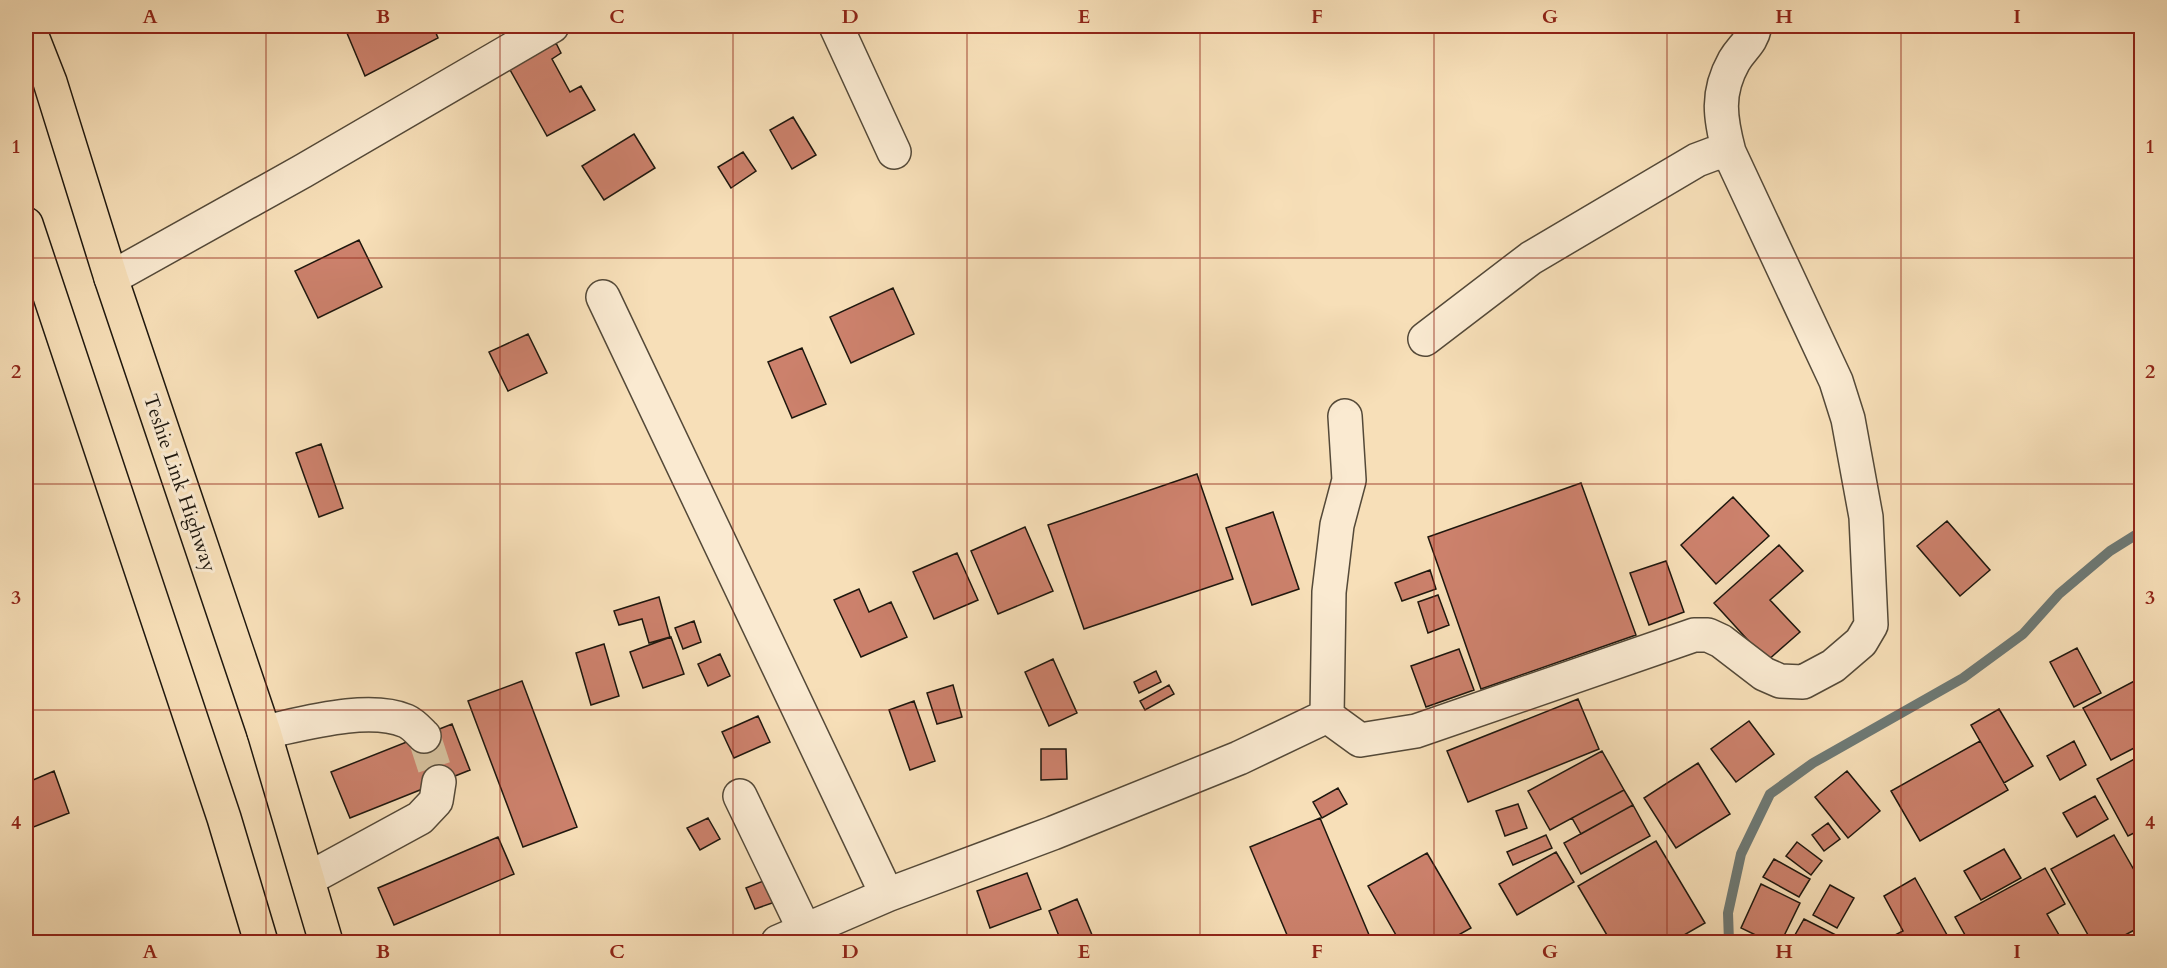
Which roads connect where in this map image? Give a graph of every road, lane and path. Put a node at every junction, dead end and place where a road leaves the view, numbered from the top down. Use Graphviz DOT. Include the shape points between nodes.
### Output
graph roads {
  1 [pos="28,26"];
  2 [pos="552,26"];
  3 [pos="836,26"];
  4 [pos="1755,26"];
  5 [pos="894,152"];
  6 [pos="1729,152"];
  7 [pos="26,224"];
  8 [pos="111,278"];
  9 [pos="603,297"];
  10 [pos="1425,339"];
  11 [pos="1345,416"];
  12 [pos="1327,716"];
  13 [pos="264,732"];
  14 [pos="424,736"];
  15 [pos="439,782"];
  16 [pos="740,796"];
  17 [pos="308,879"];
  18 [pos="887,895"];
  19 [pos="791,937"];
  20 [pos="261,942"];
  21 [pos="326,942"];
  1 -- 8 [label="main road, Teshie Link Highway" via="50,82"];
  2 -- 8 [label="street"];
  3 -- 5 [label="street"];
  4 -- 6 [label="street" via="1722,89 1720,121"];
  6 -- 10 [label="street" via="1697,160 1531,258"];
  6 -- 12 [label="street" via="1836,381 1848,419 1866,517 1871,625 1861,642 1833,666 1803,682 1780,681 1764,674 1721,641 1708,635 1694,635 1416,730 1360,740"];
  7 -- 20 [label="main road" via="224,818"];
  8 -- 13 [label="main road, Teshie Link Highway"];
  9 -- 18 [label="street"];
  11 -- 12 [label="street" via="1349,480 1337,525 1329,592"];
  12 -- 18 [label="street" via="1239,758 1075,825"];
  13 -- 14 [label="street" via="345,716 390,716 409,722"];
  13 -- 17 [label="main road, Teshie Link Highway"];
  15 -- 17 [label="street" via="436,801 420,818"];
  16 -- 19 [label="street"];
  17 -- 21 [label="main road, Teshie Link Highway"];
  18 -- 19 [label="street"];
}
